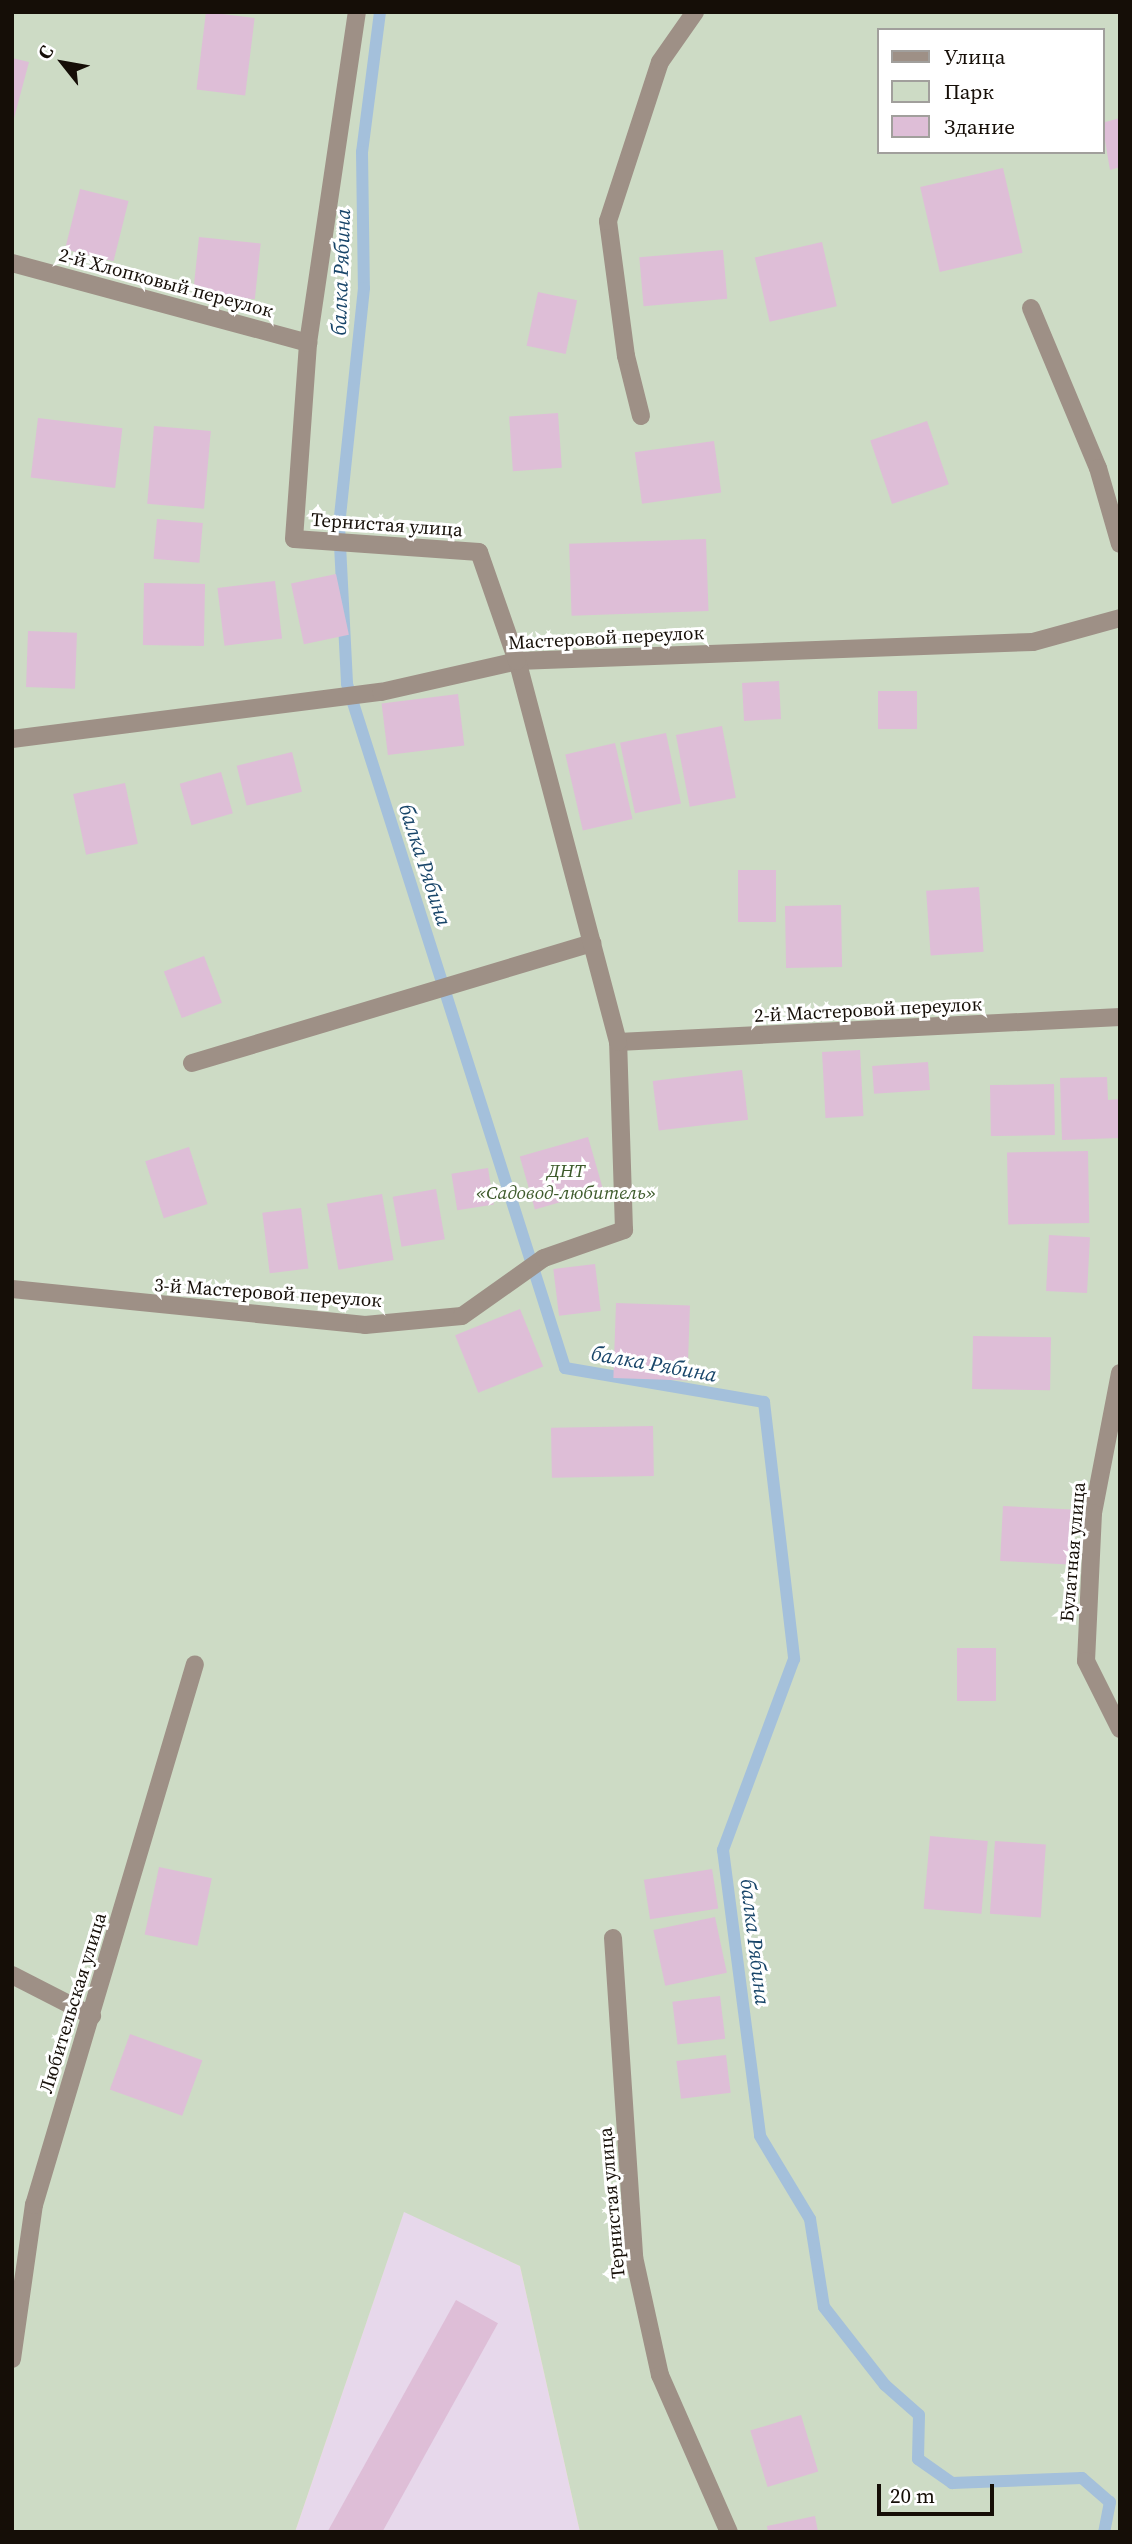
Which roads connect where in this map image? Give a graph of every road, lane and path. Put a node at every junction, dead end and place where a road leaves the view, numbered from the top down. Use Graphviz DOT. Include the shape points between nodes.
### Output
graph roads {
  1 [pos="357,12"];
  2 [pos="695,12"];
  3 [pos="12,263"];
  4 [pos="1031,308"];
  5 [pos="309,343"];
  6 [pos="640,416"];
  7 [pos="1120,544"];
  8 [pos="1120,618"];
  9 [pos="517,661"];
  10 [pos="12,738"];
  11 [pos="592,943"];
  12 [pos="1120,1017"];
  13 [pos="618,1041"];
  14 [pos="192,1063"];
  15 [pos="624,1230"];
  16 [pos="12,1290"];
  17 [pos="1120,1373"];
  18 [pos="195,1664"];
  19 [pos="1120,1729"];
  20 [pos="613,1938"];
  21 [pos="12,1975"];
  22 [pos="92,2016"];
  23 [pos="12,2359"];
  24 [pos="729,2532"];
  1 -- 5 [label="street, Тернистая улица"];
  2 -- 6 [label="street" via="660,62 608,221 625,356"];
  3 -- 5 [label="street, 2-й Хлопковый переулок"];
  4 -- 7 [label="street" via="1098,468"];
  5 -- 9 [label="street, Тернистая улица" via="293,539 479,552"];
  8 -- 9 [label="street, Мастеровой переулок" via="1033,642"];
  9 -- 10 [label="street, Мастеровой переулок" via="381,692"];
  9 -- 11 [label="street, Тернистая улица"];
  11 -- 13 [label="street, Тернистая улица"];
  11 -- 14 [label="street"];
  12 -- 13 [label="street, 2-й Мастеровой переулок"];
  13 -- 15 [label="street, Тернистая улица"];
  15 -- 16 [label="street, 3-й Мастеровой переулок" via="544,1258 462,1316 365,1325"];
  17 -- 19 [label="street, Булатная улица" via="1093,1513 1086,1661"];
  18 -- 22 [label="street, Любительская улица"];
  20 -- 24 [label="street, Тернистая улица" via="634,2257 660,2375"];
  21 -- 22 [label="street"];
  22 -- 23 [label="street, Любительская улица" via="34,2205"];
}
